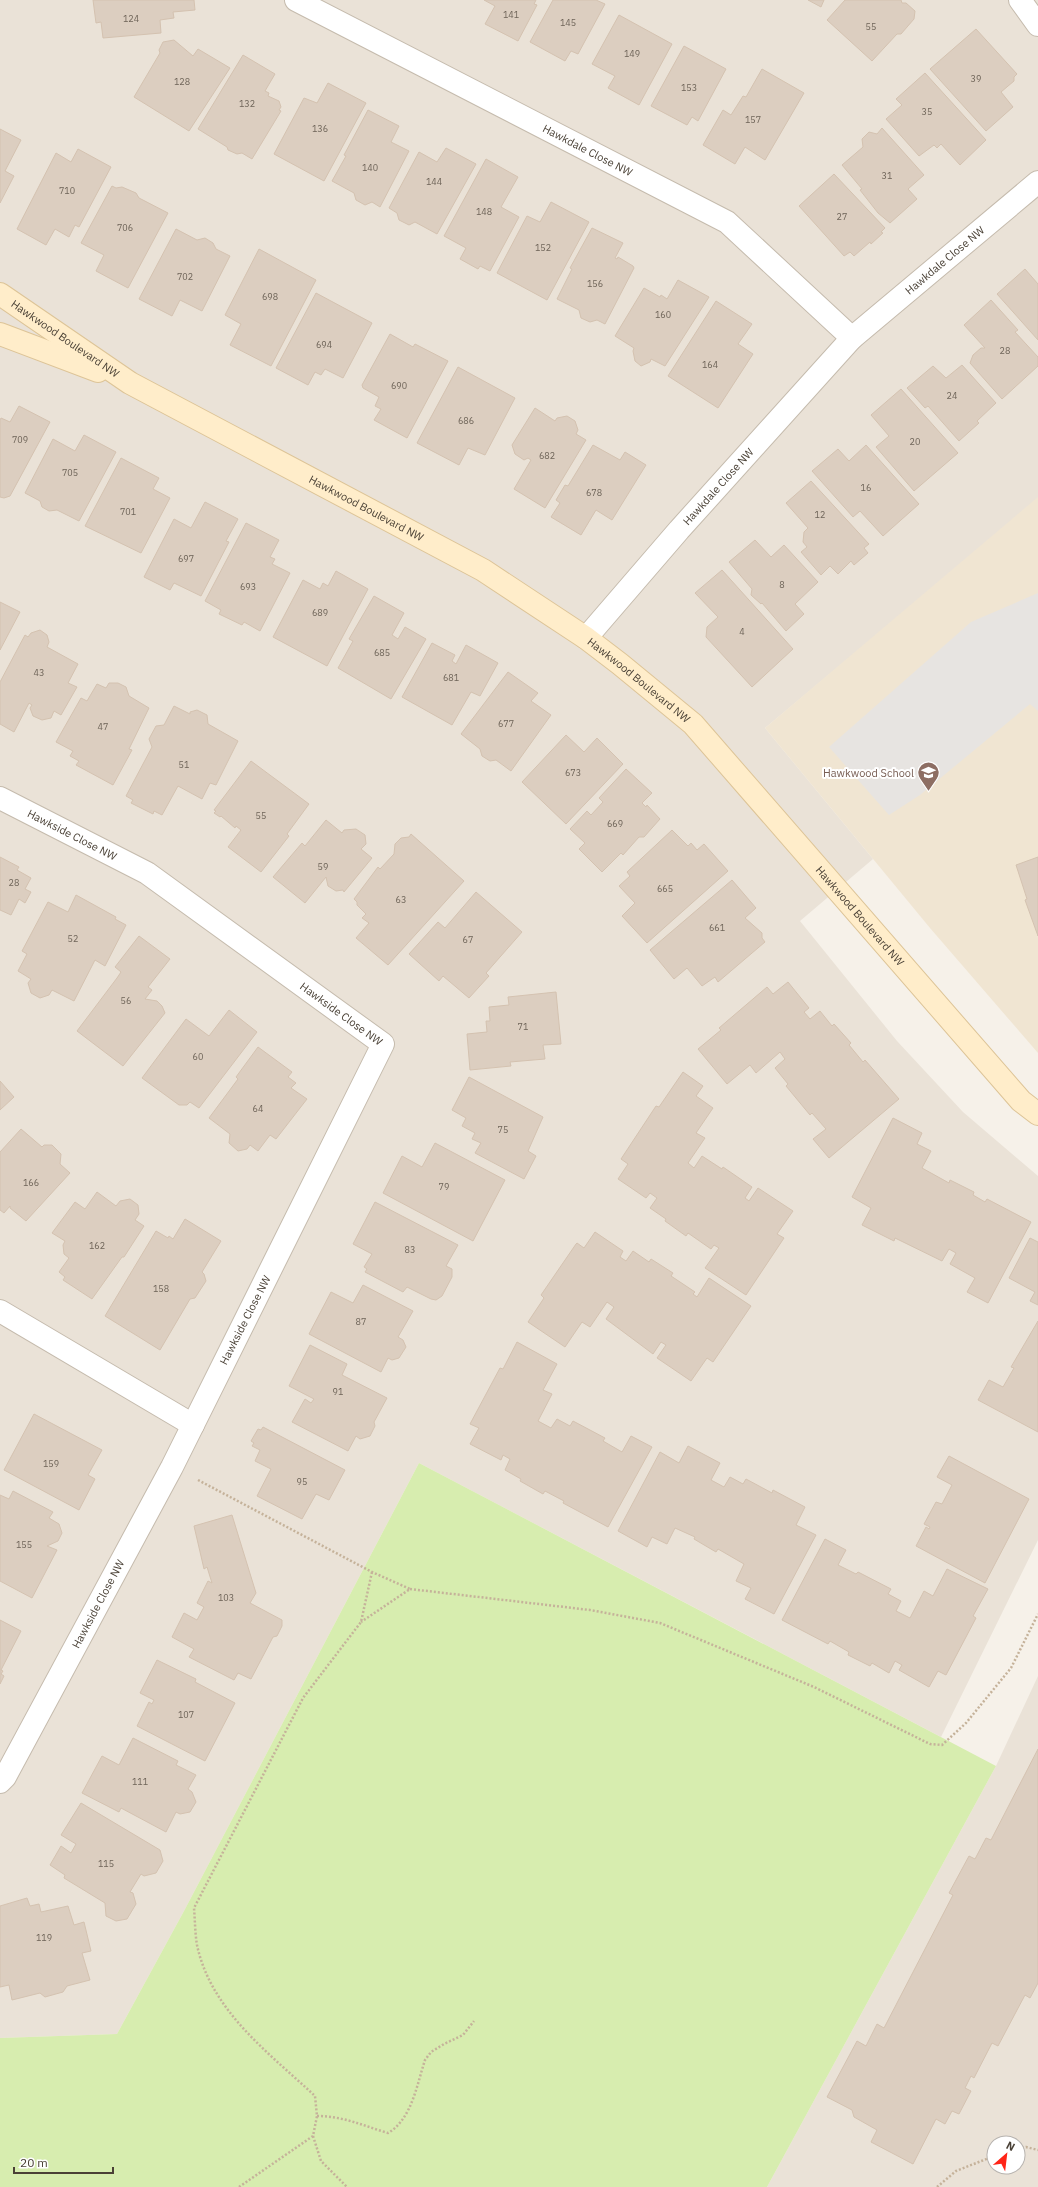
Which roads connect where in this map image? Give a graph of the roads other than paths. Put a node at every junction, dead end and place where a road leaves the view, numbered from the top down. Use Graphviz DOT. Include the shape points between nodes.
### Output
graph roads {
  1 [pos="296,0"];
  2 [pos="1020,0"];
  3 [pos="1038,25"];
  4 [pos="1038,182"];
  5 [pos="0,294"];
  6 [pos="0,334"];
  7 [pos="852,338"];
  8 [pos="130,384"];
  9 [pos="586,638"];
  10 [pos="0,798"];
  11 [pos="1038,1114"];
  12 [pos="0,1311"];
  13 [pos="193,1425"];
  14 [pos="0,1782"];
  1 -- 7 [label="street, Hawkdale Close NW" via="727,222"];
  2 -- 3 [label="street"];
  4 -- 7 [label="street, Hawkdale Close NW"];
  5 -- 8 [label="street, Hawkwood Boulevard NW"];
  6 -- 8 [label="street, Hawkwood Boulevard NW"];
  7 -- 9 [label="street, Hawkdale Close NW" via="678,530"];
  8 -- 9 [label="street, Hawkwood Boulevard NW" via="483,570"];
  9 -- 11 [label="street, Hawkwood Boulevard NW" via="693,724 1021,1101"];
  10 -- 13 [label="street, Hawkside Close NW" via="147,873 383,1044"];
  12 -- 13 [label="street"];
  13 -- 14 [label="street, Hawkside Close NW" via="9,1770"];
}
